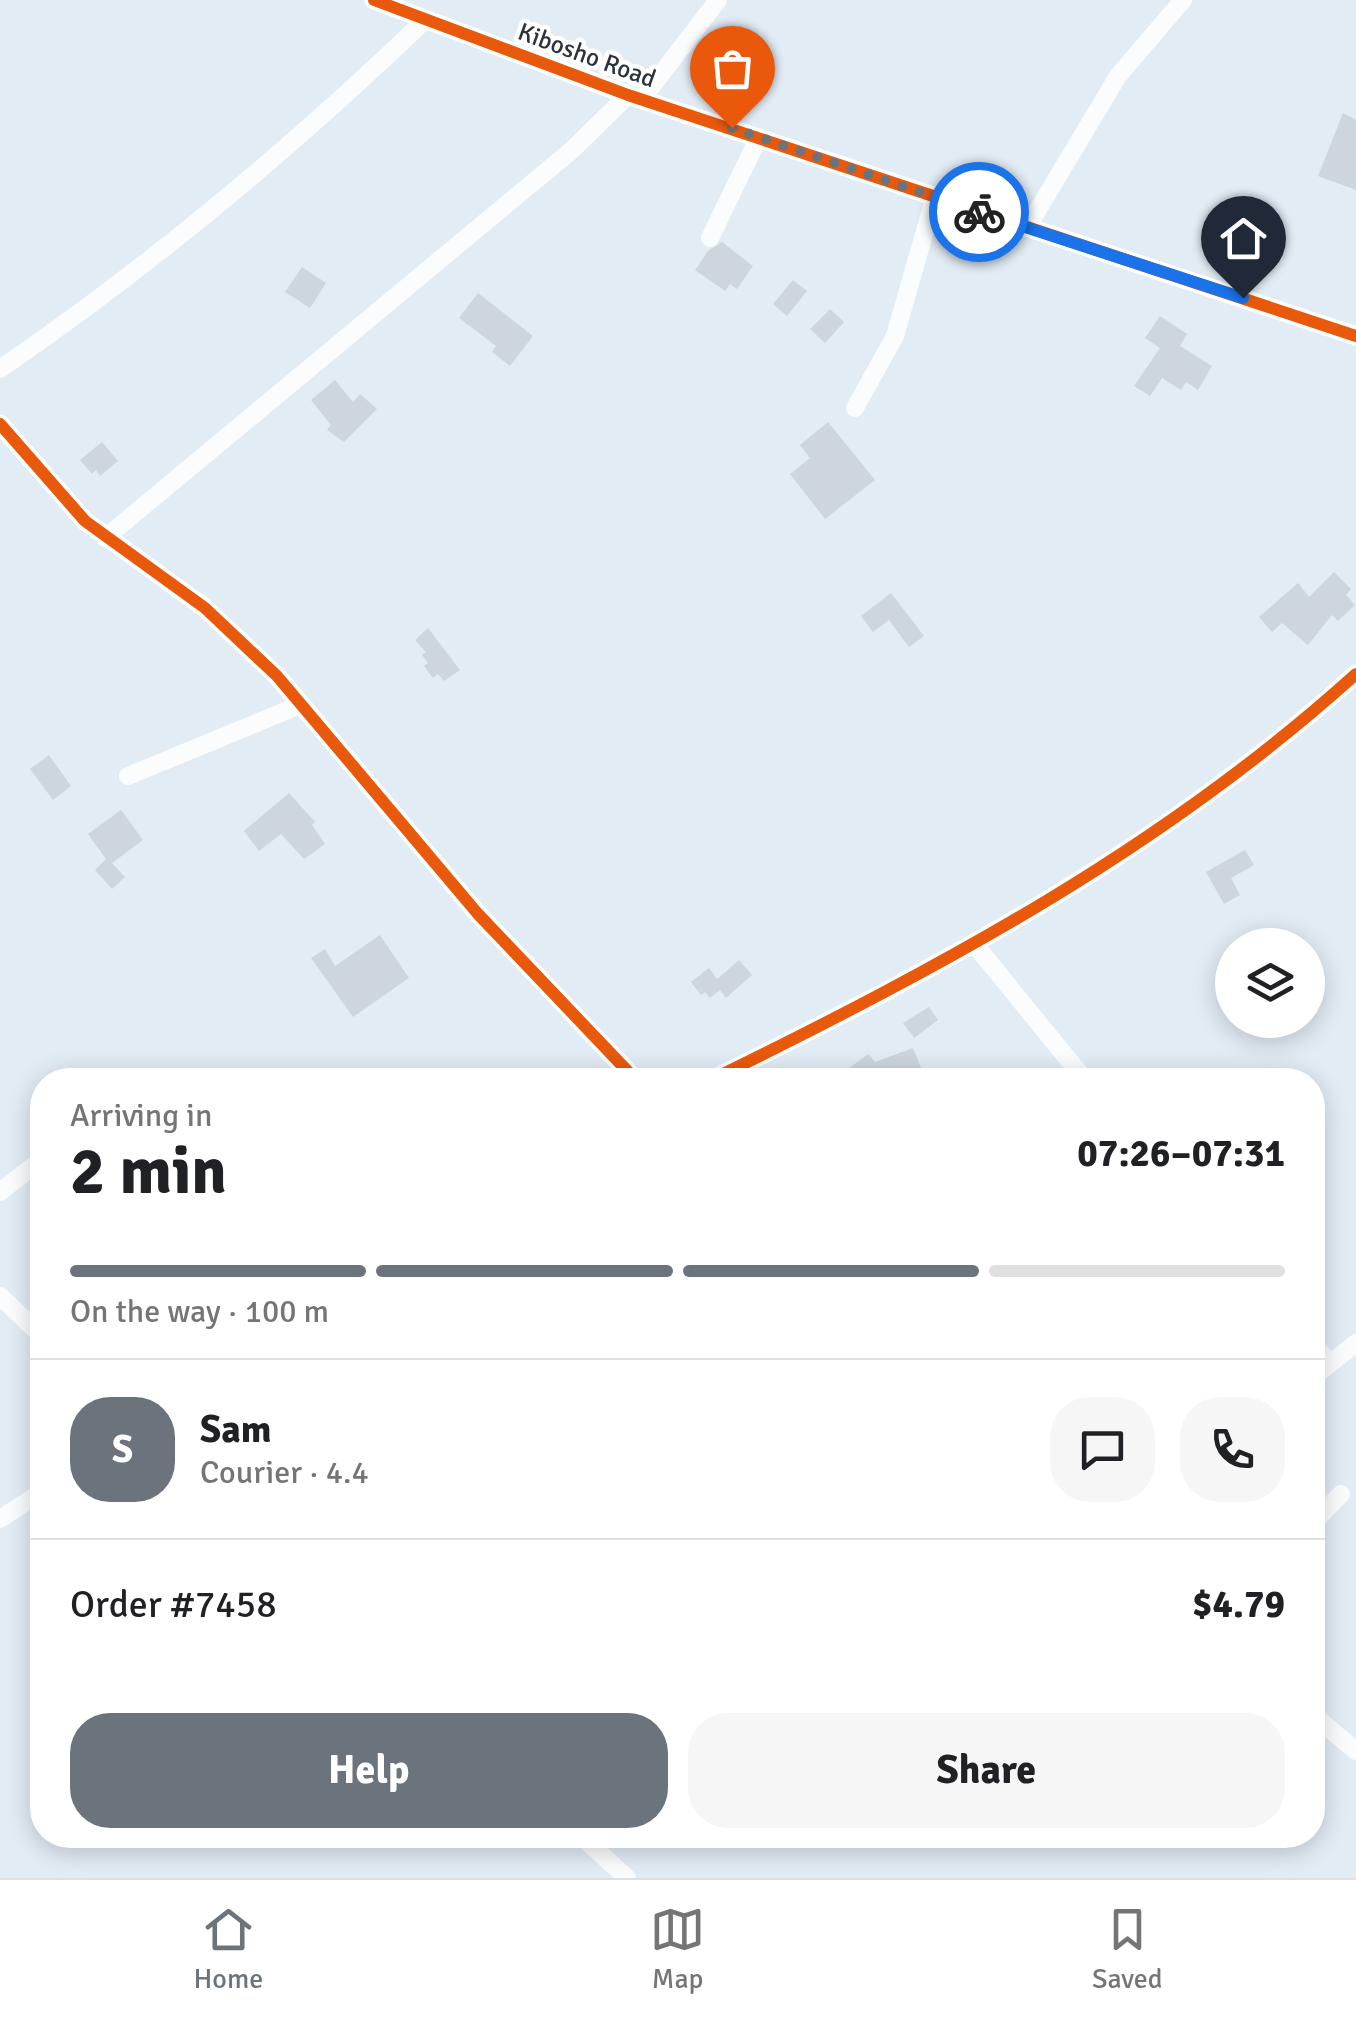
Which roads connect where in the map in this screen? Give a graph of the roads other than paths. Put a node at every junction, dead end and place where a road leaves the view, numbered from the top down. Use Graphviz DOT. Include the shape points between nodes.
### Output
graph roads {
  1 [pos="374,0"];
  2 [pos="718,0"];
  3 [pos="1183,0"];
  4 [pos="425,20"];
  5 [pos="635,97"];
  6 [pos="759,137"];
  7 [pos="936,196"];
  8 [pos="1027,228"];
  9 [pos="710,238"];
  10 [pos="1356,336"];
  11 [pos="0,370"];
  12 [pos="855,408"];
  13 [pos="0,424"];
  14 [pos="105,538"];
  15 [pos="1356,674"];
  16 [pos="300,704"];
  17 [pos="128,776"];
  18 [pos="976,946"];
  19 [pos="625,1068"];
  20 [pos="735,1068"];
  21 [pos="1075,1068"];
  22 [pos="30,1168"];
  23 [pos="0,1192"];
  24 [pos="0,1296"];
  25 [pos="30,1325"];
  26 [pos="1356,1343"];
  27 [pos="1325,1358"];
  28 [pos="1331,1364"];
  29 [pos="1325,1368"];
  30 [pos="1341,1494"];
  31 [pos="30,1499"];
  32 [pos="1325,1511"];
  33 [pos="0,1518"];
  34 [pos="1325,1725"];
  35 [pos="1356,1751"];
  36 [pos="594,1848"];
  37 [pos="627,1878"];
  1 -- 4 [label="street, Kibosho Road"];
  2 -- 5 [label="street"];
  3 -- 8 [label="street" via="1118,76"];
  4 -- 5 [label="street, Kibosho Road"];
  4 -- 11 [label="street" via="122,280"];
  5 -- 6 [label="street, Kibosho Road"];
  5 -- 14 [label="street"];
  6 -- 7 [label="street, Kibosho Road"];
  6 -- 9 [label="street"];
  7 -- 8 [label="street, Kibosho Road"];
  7 -- 12 [label="street" via="896,336"];
  8 -- 10 [label="street, Kibosho Road"];
  13 -- 14 [label="street"];
  14 -- 16 [label="street" via="206,608"];
  15 -- 18 [label="street" via="1135,847"];
  16 -- 17 [label="street"];
  16 -- 19 [label="street" via="478,914"];
  18 -- 20 [label="street"];
  18 -- 21 [label="street"];
  22 -- 23 [label="street"];
  24 -- 25 [label="street"];
  26 -- 28 [label="street"];
  27 -- 28 [label="street"];
  28 -- 29 [label="street"];
  30 -- 32 [label="street"];
  31 -- 33 [label="street"];
  34 -- 35 [label="street"];
  36 -- 37 [label="street"];
}
